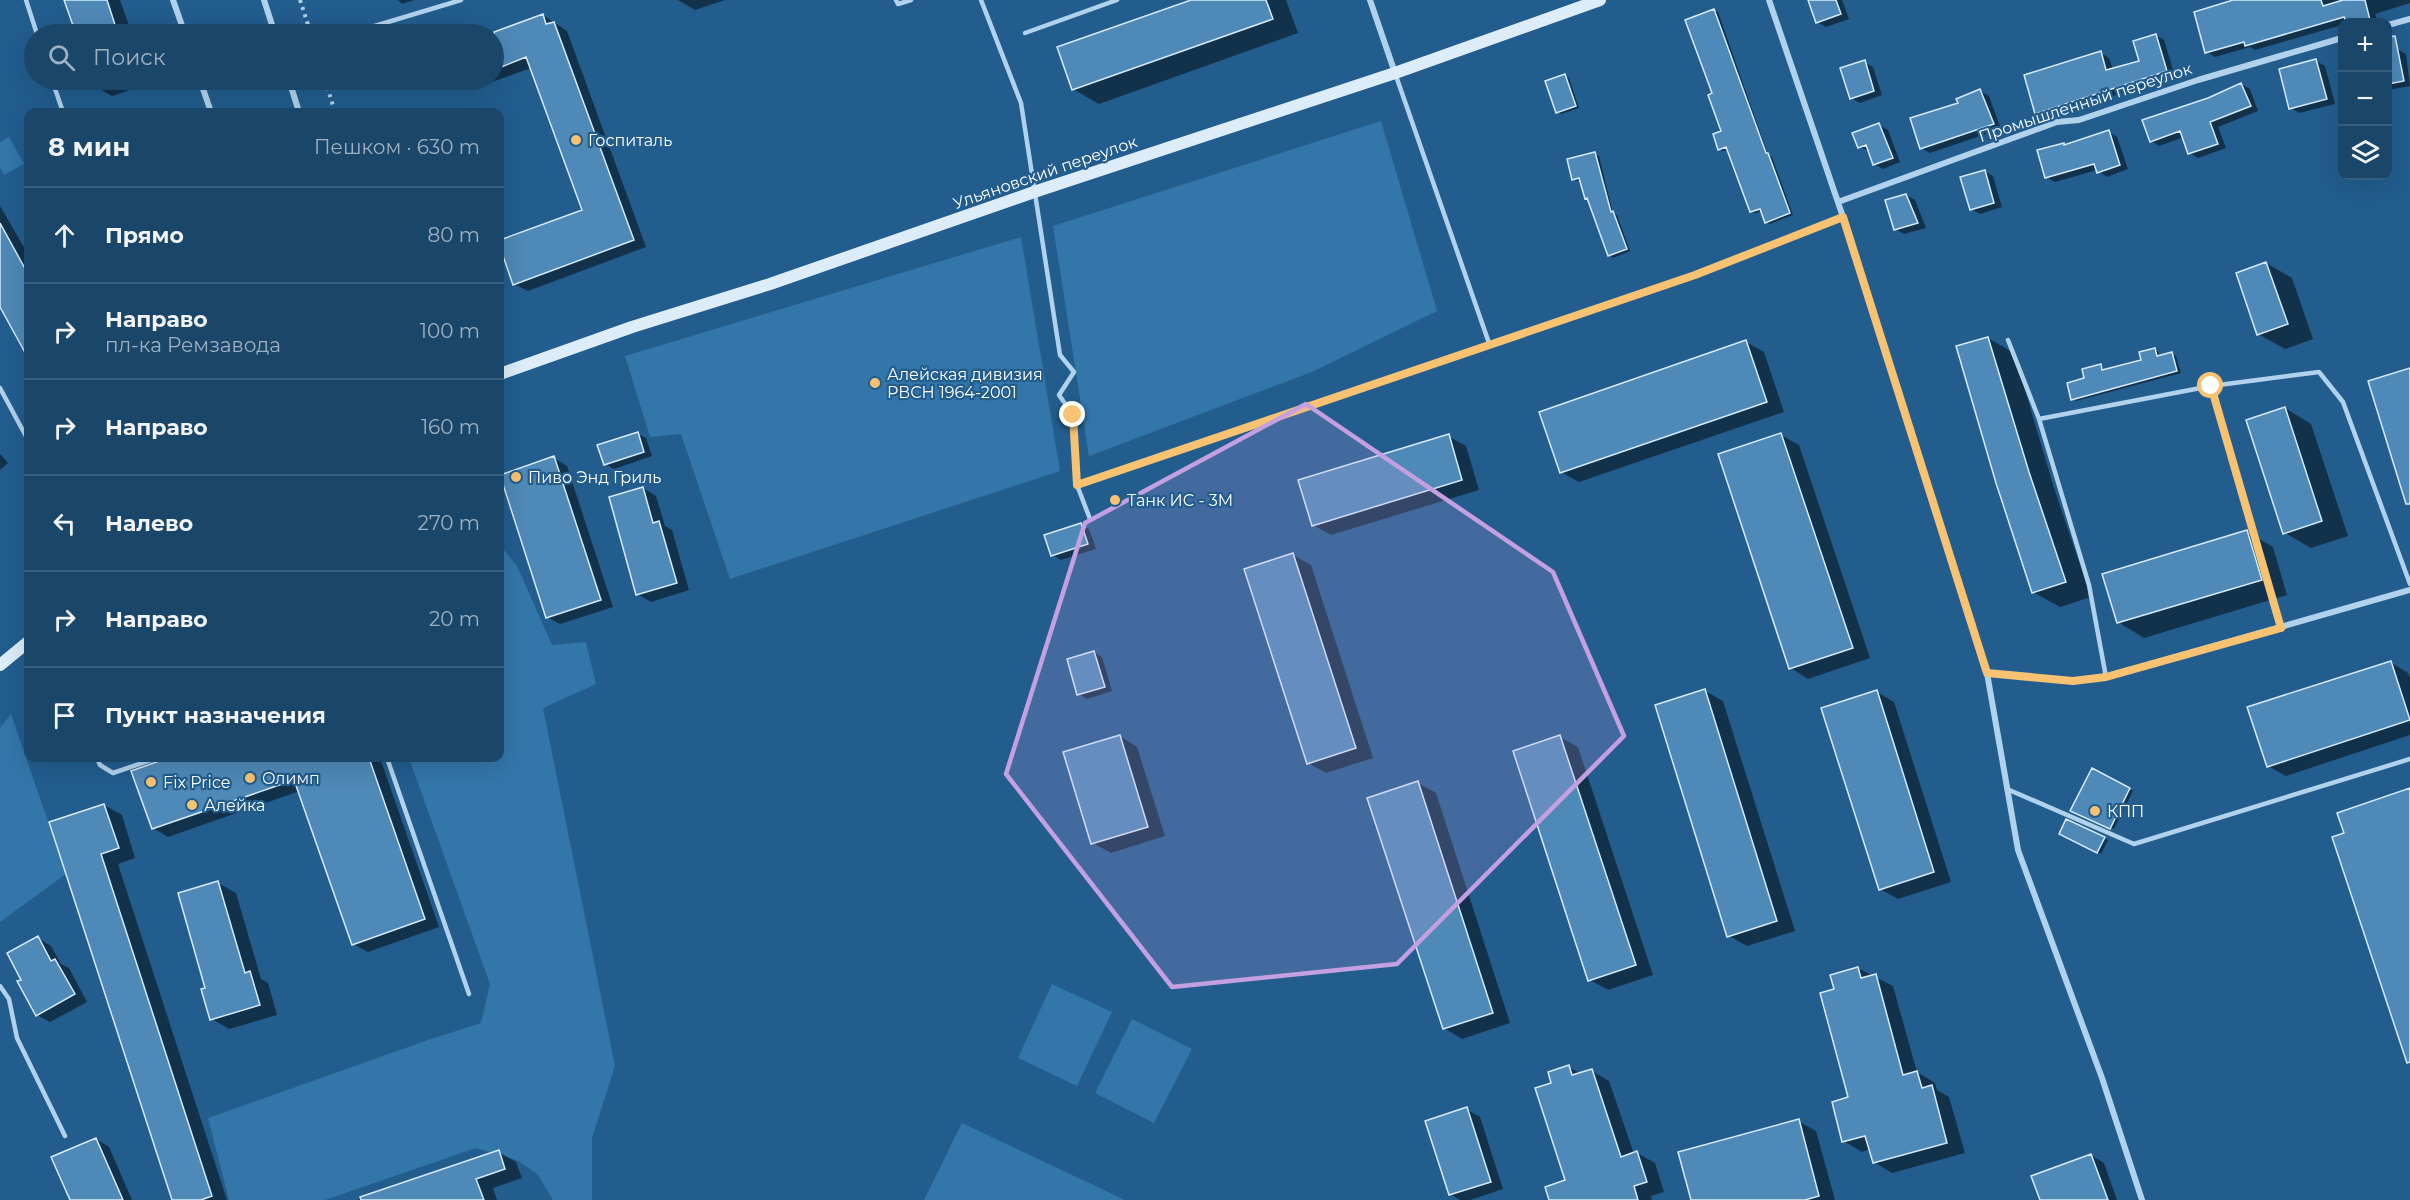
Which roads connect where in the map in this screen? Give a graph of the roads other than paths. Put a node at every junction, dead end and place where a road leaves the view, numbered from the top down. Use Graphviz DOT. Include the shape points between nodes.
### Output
graph roads {
  1 [pos="26,0"];
  2 [pos="173,0"];
  3 [pos="264,0"];
  4 [pos="461,0"];
  5 [pos="896,0"];
  6 [pos="911,0"];
  7 [pos="981,0"];
  8 [pos="1117,0"];
  9 [pos="1370,0"];
  10 [pos="1600,0"];
  11 [pos="1768,0"];
  12 [pos="2410,19"];
  13 [pos="34,24"];
  14 [pos="181,24"];
  15 [pos="272,24"];
  16 [pos="381,24"];
  17 [pos="2392,24"];
  18 [pos="1025,33"];
  19 [pos="2338,39"];
  20 [pos="1395,73"];
  21 [pos="55,90"];
  22 [pos="203,90"];
  23 [pos="292,90"];
  24 [pos="62,108"];
  25 [pos="210,108"];
  26 [pos="298,108"];
  27 [pos="1034,192"];
  28 [pos="1839,202"];
  29 [pos="1695,275"];
  30 [pos="2008,340"];
  31 [pos="1489,343"];
  32 [pos="504,373"];
  33 [pos="2211,386"];
  34 [pos="0,388"];
  35 [pos="2039,419"];
  36 [pos="24,433"];
  37 [pos="1077,485"];
  38 [pos="1090,519"];
  39 [pos="2410,584"];
  40 [pos="2410,590"];
  41 [pos="2281,628"];
  42 [pos="24,645"];
  43 [pos="0,665"];
  44 [pos="1987,673"];
  45 [pos="2106,677"];
  46 [pos="2410,759"];
  47 [pos="99,762"];
  48 [pos="145,762"];
  49 [pos="388,762"];
  50 [pos="2007,789"];
  51 [pos="0,986"];
  52 [pos="469,994"];
  53 [pos="65,1136"];
  54 [pos="2142,1200"];
  1 -- 13 [label="lane"];
  2 -- 14 [label="street"];
  3 -- 15 [label="street"];
  4 -- 16 [label="lane"];
  5 -- 6 [label="lane" via="898,4"];
  7 -- 27 [label="lane" via="1021,103"];
  8 -- 18 [label="lane"];
  9 -- 20 [label="street"];
  10 -- 20 [label="main road, Ульяновский переулок"];
  11 -- 28 [label="street"];
  12 -- 17 [label="street"];
  19 -- 28 [label="street, Промышленный переулок" via="2079,120 2057,122"];
  20 -- 27 [label="main road, Ульяновский переулок"];
  20 -- 31 [label="lane"];
  21 -- 24 [label="lane"];
  22 -- 25 [label="street"];
  23 -- 26 [label="street"];
  27 -- 32 [label="main road, Ульяновский переулок"];
  27 -- 37 [label="lane" via="1060,355 1074,372 1059,395 1073,415"];
  28 -- 44 [label="street"];
  29 -- 31 [label="lane"];
  30 -- 35 [label="lane"];
  31 -- 37 [label="lane"];
  33 -- 35 [label="lane"];
  33 -- 39 [label="lane" via="2319,372 2343,402"];
  33 -- 41 [label="lane"];
  34 -- 36 [label="lane"];
  35 -- 45 [label="lane" via="2089,585"];
  37 -- 38 [label="lane"];
  40 -- 41 [label="street"];
  41 -- 45 [label="street"];
  42 -- 43 [label="main road"];
  44 -- 45 [label="street" via="2073,681"];
  44 -- 50 [label="street"];
  46 -- 50 [label="lane" via="2134,844"];
  47 -- 48 [label="lane" via="113,773"];
  49 -- 52 [label="lane"];
  50 -- 54 [label="street" via="2018,850 2102,1078"];
  51 -- 53 [label="lane" via="9,999 17,1038"];
}
